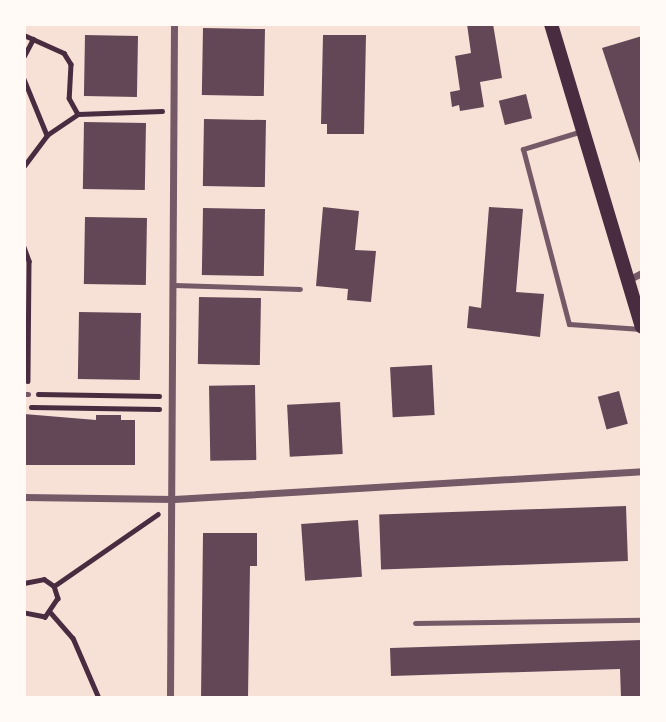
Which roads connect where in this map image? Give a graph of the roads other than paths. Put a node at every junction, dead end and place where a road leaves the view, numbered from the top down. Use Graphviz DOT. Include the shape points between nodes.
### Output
graph roads {
  1 [pos="174,24"];
  2 [pos="551,24"];
  3 [pos="582,131"];
  4 [pos="642,273"];
  5 [pos="628,280"];
  6 [pos="174,285"];
  7 [pos="300,289"];
  8 [pos="642,328"];
  9 [pos="642,471"];
  10 [pos="24,497"];
  11 [pos="174,499"];
  12 [pos="642,620"];
  13 [pos="415,624"];
  14 [pos="170,698"];
  1 -- 6 [label="street"];
  2 -- 3 [label="main road"];
  3 -- 5 [label="main road"];
  3 -- 8 [label="lane" via="523,149 569,324"];
  4 -- 5 [label="street"];
  5 -- 8 [label="main road"];
  6 -- 7 [label="lane"];
  6 -- 11 [label="street"];
  9 -- 11 [label="street"];
  10 -- 11 [label="street"];
  11 -- 14 [label="street"];
  12 -- 13 [label="lane"];
}
